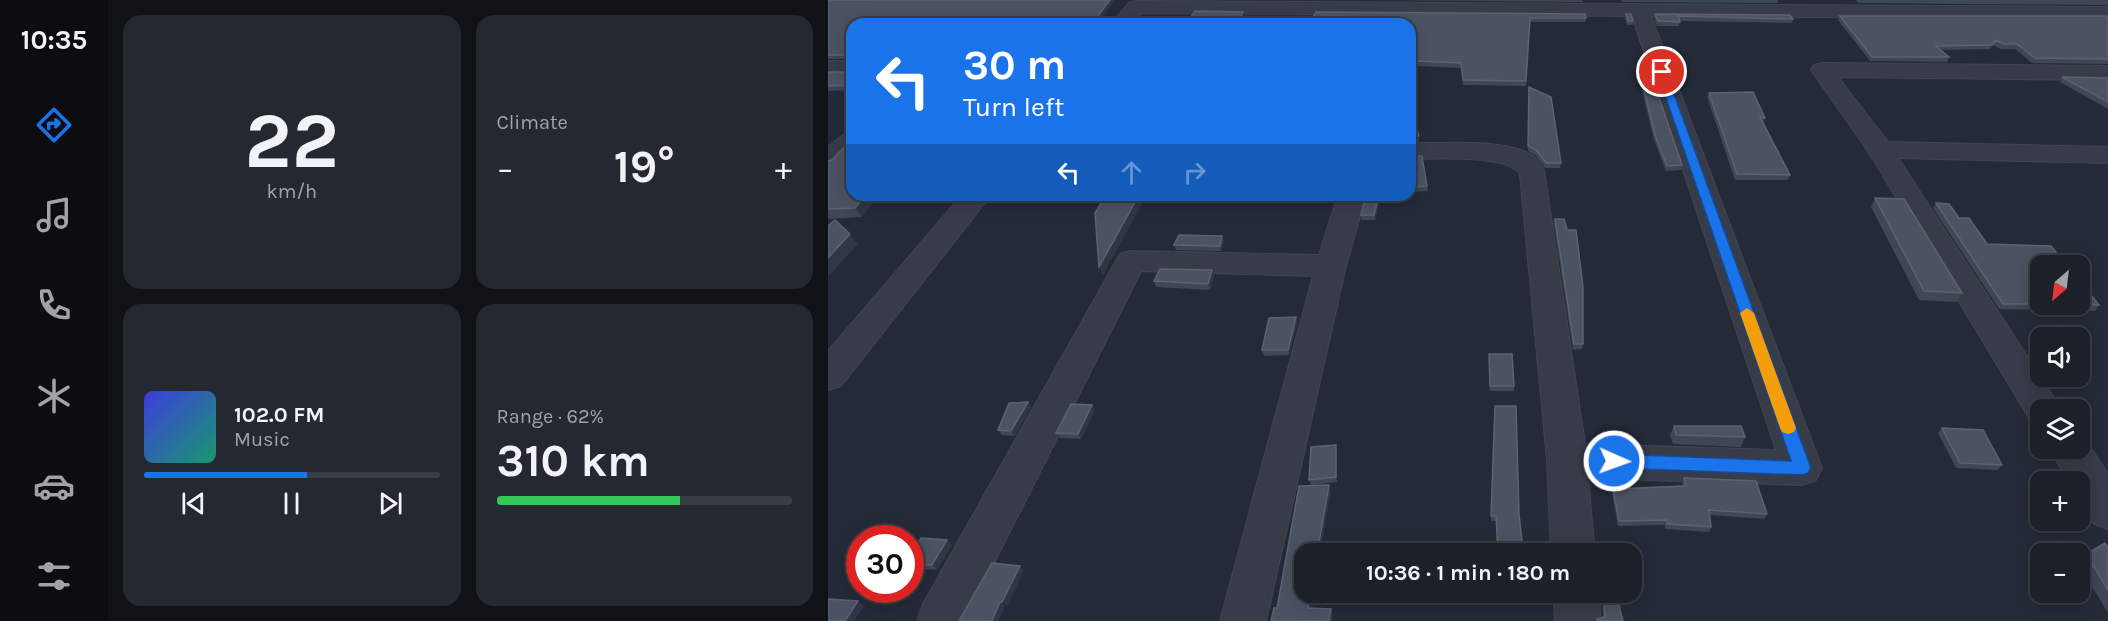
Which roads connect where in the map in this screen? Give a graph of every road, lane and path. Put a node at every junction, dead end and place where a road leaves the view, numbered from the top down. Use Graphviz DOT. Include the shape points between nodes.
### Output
graph roads {
  1 [pos="1640,12"];
  2 [pos="2108,13"];
  3 [pos="1126,18"];
  4 [pos="828,68"];
  5 [pos="846,68"];
  6 [pos="2108,73"];
  7 [pos="846,145"];
  8 [pos="1880,150"];
  9 [pos="1416,151"];
  10 [pos="2108,155"];
  11 [pos="828,161"];
  12 [pos="972,201"];
  13 [pos="1350,201"];
  14 [pos="1331,266"];
  15 [pos="828,376"];
  16 [pos="2037,399"];
  17 [pos="1567,460"];
  18 [pos="2087,465"];
  19 [pos="2108,510"];
  20 [pos="1572,543"];
  21 [pos="1577,603"];
  22 [pos="940,621"];
  23 [pos="1243,621"];
  24 [pos="1578,621"];
  1 -- 2 [label="street"];
  1 -- 3 [label="street" via="1136,7"];
  1 -- 17 [label="street" via="1802,468"];
  4 -- 5 [label="street"];
  6 -- 8 [label="street" via="1822,70"];
  7 -- 11 [label="street"];
  8 -- 10 [label="street"];
  8 -- 16 [label="street"];
  9 -- 17 [label="street" via="1506,155 1531,168"];
  12 -- 15 [label="street"];
  13 -- 14 [label="street"];
  14 -- 22 [label="street" via="1131,261"];
  14 -- 23 [label="street"];
  17 -- 20 [label="street"];
  18 -- 19 [label="street"];
  21 -- 24 [label="street"];
}
